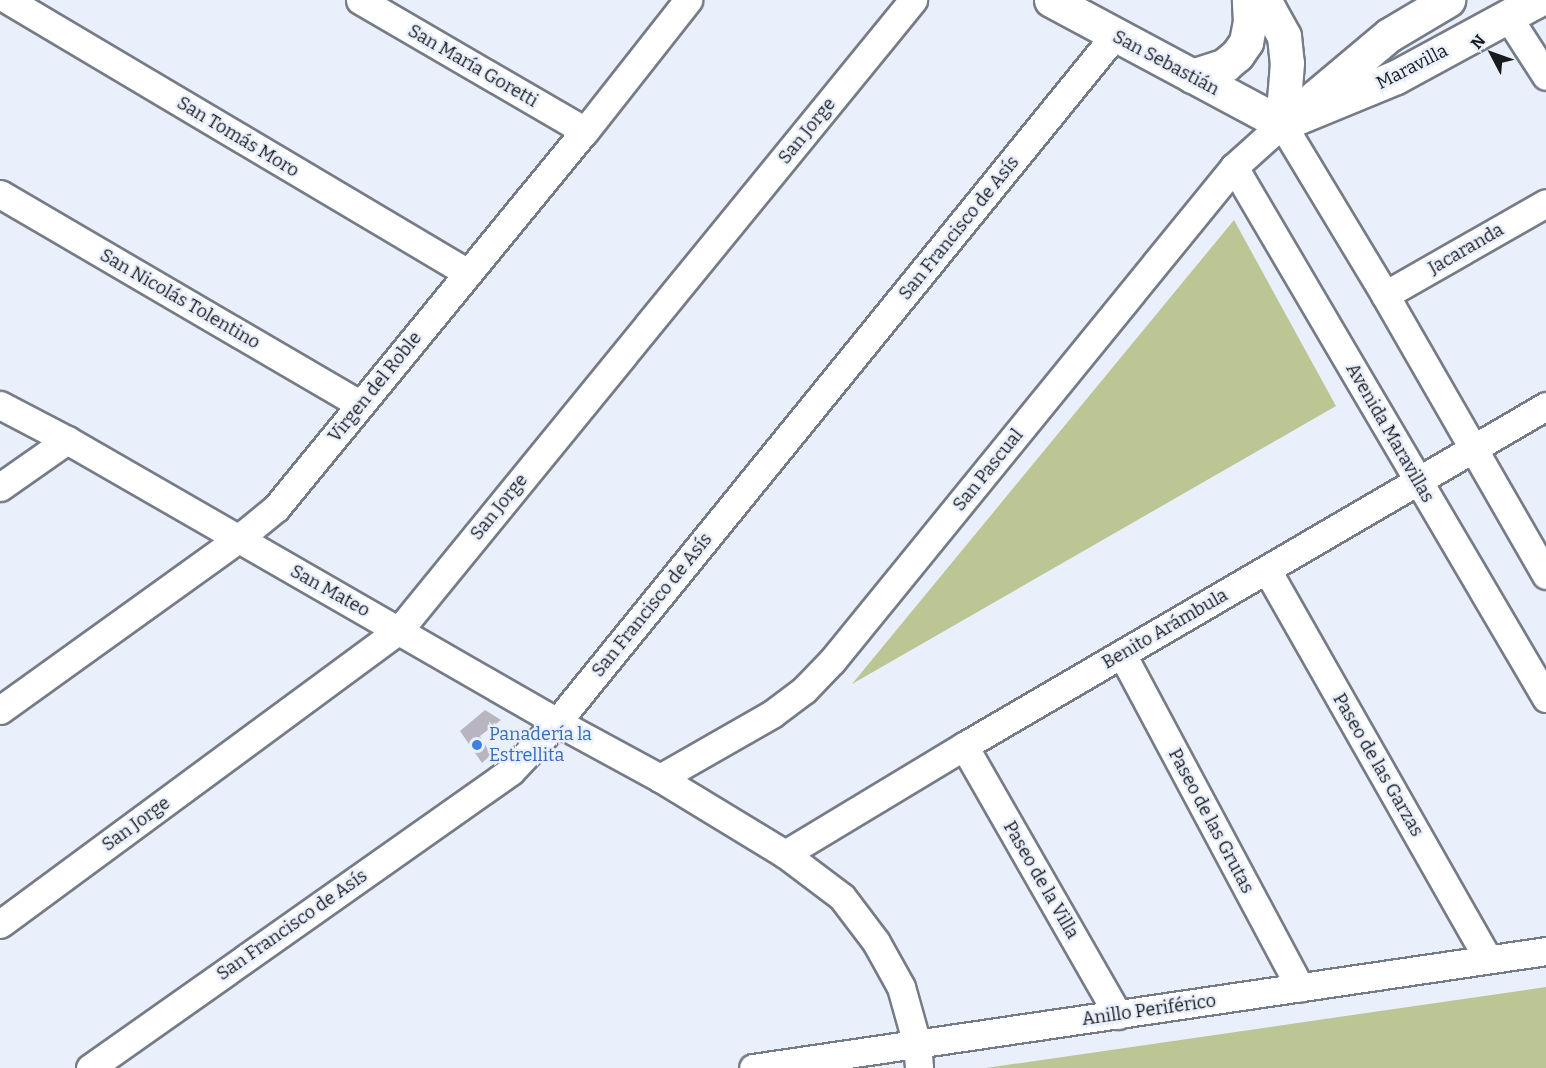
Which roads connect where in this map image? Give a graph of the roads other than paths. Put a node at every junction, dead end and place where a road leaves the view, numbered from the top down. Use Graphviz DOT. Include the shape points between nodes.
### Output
graph roads {
  1 [pos="8,0"];
  2 [pos="360,0"];
  3 [pos="688,0"];
  4 [pos="913,0"];
  5 [pos="1051,0"];
  6 [pos="1249,0"];
  7 [pos="1260,0"];
  8 [pos="1448,0"];
  9 [pos="1538,0"];
  10 [pos="1508,17"];
  11 [pos="1115,35"];
  12 [pos="1192,76"];
  13 [pos="1546,76"];
  14 [pos="1282,124"];
  15 [pos="585,131"];
  16 [pos="1234,167"];
  17 [pos="0,194"];
  18 [pos="1546,203"];
  19 [pos="468,273"];
  20 [pos="1385,294"];
  21 [pos="360,404"];
  22 [pos="0,405"];
  23 [pos="1546,406"];
  24 [pos="68,440"];
  25 [pos="1472,449"];
  26 [pos="1418,481"];
  27 [pos="0,487"];
  28 [pos="238,539"];
  29 [pos="1267,570"];
  30 [pos="1546,575"];
  31 [pos="400,629"];
  32 [pos="1122,654"];
  33 [pos="1546,698"];
  34 [pos="0,710"];
  35 [pos="557,722"];
  36 [pos="964,746"];
  37 [pos="660,778"];
  38 [pos="784,854"];
  39 [pos="0,924"];
  40 [pos="1546,951"];
  41 [pos="1488,959"];
  42 [pos="1300,987"];
  43 [pos="1118,1014"];
  44 [pos="918,1056"];
  45 [pos="90,1068"];
  46 [pos="753,1068"];
  1 -- 19 [label="street, San Tomás Moro"];
  2 -- 15 [label="street, San María Goretti"];
  3 -- 15 [label="street, Virgen del Roble"];
  4 -- 31 [label="street, San Jorge"];
  5 -- 11 [label="main road, San Sebastián"];
  6 -- 12 [label="main road" via="1246,42 1237,56 1225,65"];
  7 -- 14 [label="main road" via="1284,36 1287,63"];
  8 -- 14 [label="main road" via="1389,35"];
  9 -- 10 [label="main road, Maravilla"];
  10 -- 13 [label="street"];
  10 -- 14 [label="main road, Maravilla" via="1396,77"];
  11 -- 12 [label="main road, San Sebastián"];
  11 -- 35 [label="street, San Francisco de Asís"];
  12 -- 14 [label="main road, San Sebastián"];
  14 -- 16 [label="street, San Pascual"];
  14 -- 20 [label="street"];
  15 -- 19 [label="street, Virgen del Roble"];
  16 -- 26 [label="street, Avenida Maravillas"];
  16 -- 37 [label="street, San Pascual" via="832,661 804,690 772,714"];
  17 -- 21 [label="street, San Nicolás Tolentino"];
  18 -- 20 [label="street, Jacaranda"];
  19 -- 21 [label="street, Virgen del Roble"];
  20 -- 25 [label="street"];
  21 -- 28 [label="street, Virgen del Roble" via="276,508"];
  22 -- 24 [label="street, San Mateo"];
  23 -- 25 [label="street, Benito Arámbula"];
  24 -- 27 [label="street"];
  24 -- 28 [label="street, San Mateo"];
  25 -- 26 [label="street, Benito Arámbula"];
  25 -- 30 [label="street"];
  26 -- 29 [label="street, Benito Arámbula"];
  26 -- 33 [label="street, Avenida Maravillas"];
  28 -- 31 [label="street, San Mateo"];
  28 -- 34 [label="street, Virgen del Roble"];
  29 -- 32 [label="street, Benito Arámbula"];
  29 -- 41 [label="street, Paseo de las Garzas"];
  31 -- 35 [label="street, San Mateo"];
  31 -- 39 [label="street, San Jorge"];
  32 -- 36 [label="street, Benito Arámbula"];
  32 -- 42 [label="street, Paseo de las Grutas"];
  35 -- 37 [label="street, San Mateo"];
  35 -- 45 [label="street, San Francisco de Asís" via="511,771"];
  36 -- 38 [label="street, Benito Arámbula"];
  36 -- 43 [label="street, Paseo de la Villa"];
  37 -- 38 [label="street, San Mateo"];
  38 -- 44 [label="street, San Mateo" via="842,897 876,942 901,987"];
  40 -- 41 [label="street, Anillo Periférico"];
  41 -- 42 [label="street, Anillo Periférico"];
  42 -- 43 [label="street, Anillo Periférico"];
  43 -- 44 [label="street, Anillo Periférico"];
  44 -- 46 [label="street, Anillo Periférico"];
}
